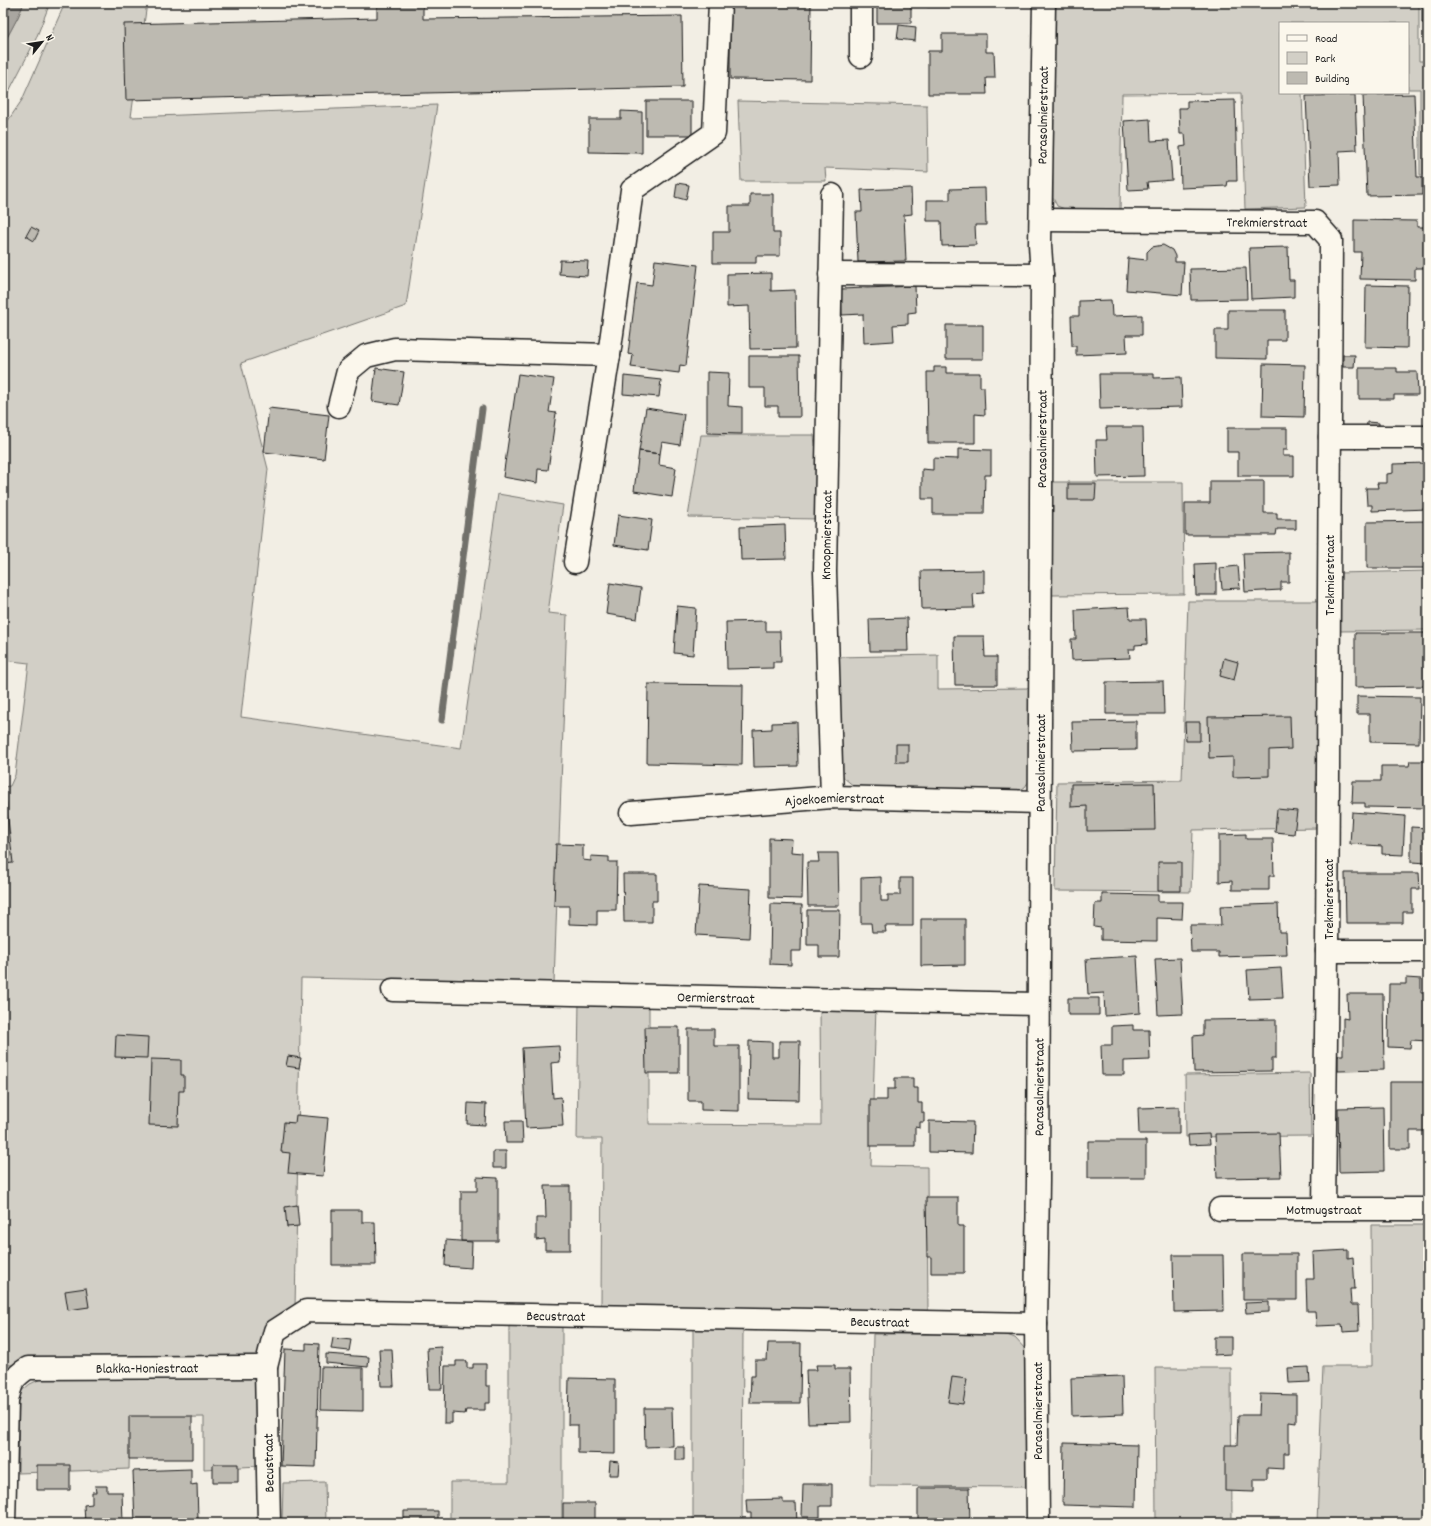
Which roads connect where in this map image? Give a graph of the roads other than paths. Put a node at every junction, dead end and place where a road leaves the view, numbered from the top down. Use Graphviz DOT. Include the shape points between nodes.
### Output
graph roads {
  1 [pos="720,3"];
  2 [pos="861,3"];
  3 [pos="1044,3"];
  4 [pos="861,56"];
  5 [pos="832,195"];
  6 [pos="1041,220"];
  7 [pos="830,274"];
  8 [pos="1042,275"];
  9 [pos="609,355"];
  10 [pos="338,406"];
  11 [pos="1330,437"];
  12 [pos="1428,437"];
  13 [pos="575,562"];
  14 [pos="832,797"];
  15 [pos="1039,802"];
  16 [pos="631,813"];
  17 [pos="1328,951"];
  18 [pos="1428,951"];
  19 [pos="393,990"];
  20 [pos="1038,1004"];
  21 [pos="1220,1209"];
  22 [pos="1324,1209"];
  23 [pos="1428,1209"];
  24 [pos="1036,1324"];
  25 [pos="266,1367"];
  26 [pos="4,1523"];
  27 [pos="269,1523"];
  28 [pos="1038,1523"];
  1 -- 9 [label="street" via="714,133 632,190"];
  2 -- 4 [label="street"];
  3 -- 6 [label="street, Parasolmierstraat"];
  5 -- 7 [label="street, Knoopmierstraat"];
  6 -- 8 [label="street, Parasolmierstraat"];
  6 -- 11 [label="street, Trekmierstraat" via="1315,222 1331,240"];
  7 -- 8 [label="street"];
  7 -- 14 [label="street, Knoopmierstraat" via="825,572"];
  8 -- 15 [label="street, Parasolmierstraat"];
  9 -- 10 [label="street" via="395,349 366,356 348,371"];
  9 -- 13 [label="street"];
  11 -- 12 [label="street"];
  11 -- 17 [label="street, Trekmierstraat"];
  14 -- 15 [label="street, Ajoekoemierstraat"];
  14 -- 16 [label="street, Ajoekoemierstraat"];
  15 -- 20 [label="street, Parasolmierstraat"];
  17 -- 18 [label="street"];
  17 -- 22 [label="street, Trekmierstraat"];
  19 -- 20 [label="street, Oermierstraat"];
  20 -- 24 [label="street, Parasolmierstraat"];
  21 -- 22 [label="street, Motmugstraat"];
  22 -- 23 [label="street, Motmugstraat"];
  24 -- 25 [label="street, Becustraat" via="306,1312 275,1331"];
  24 -- 28 [label="street, Parasolmierstraat"];
  25 -- 26 [label="street, Blakka-Honiestraat" via="28,1368 14,1378 7,1401"];
  25 -- 27 [label="street, Becustraat"];
}
